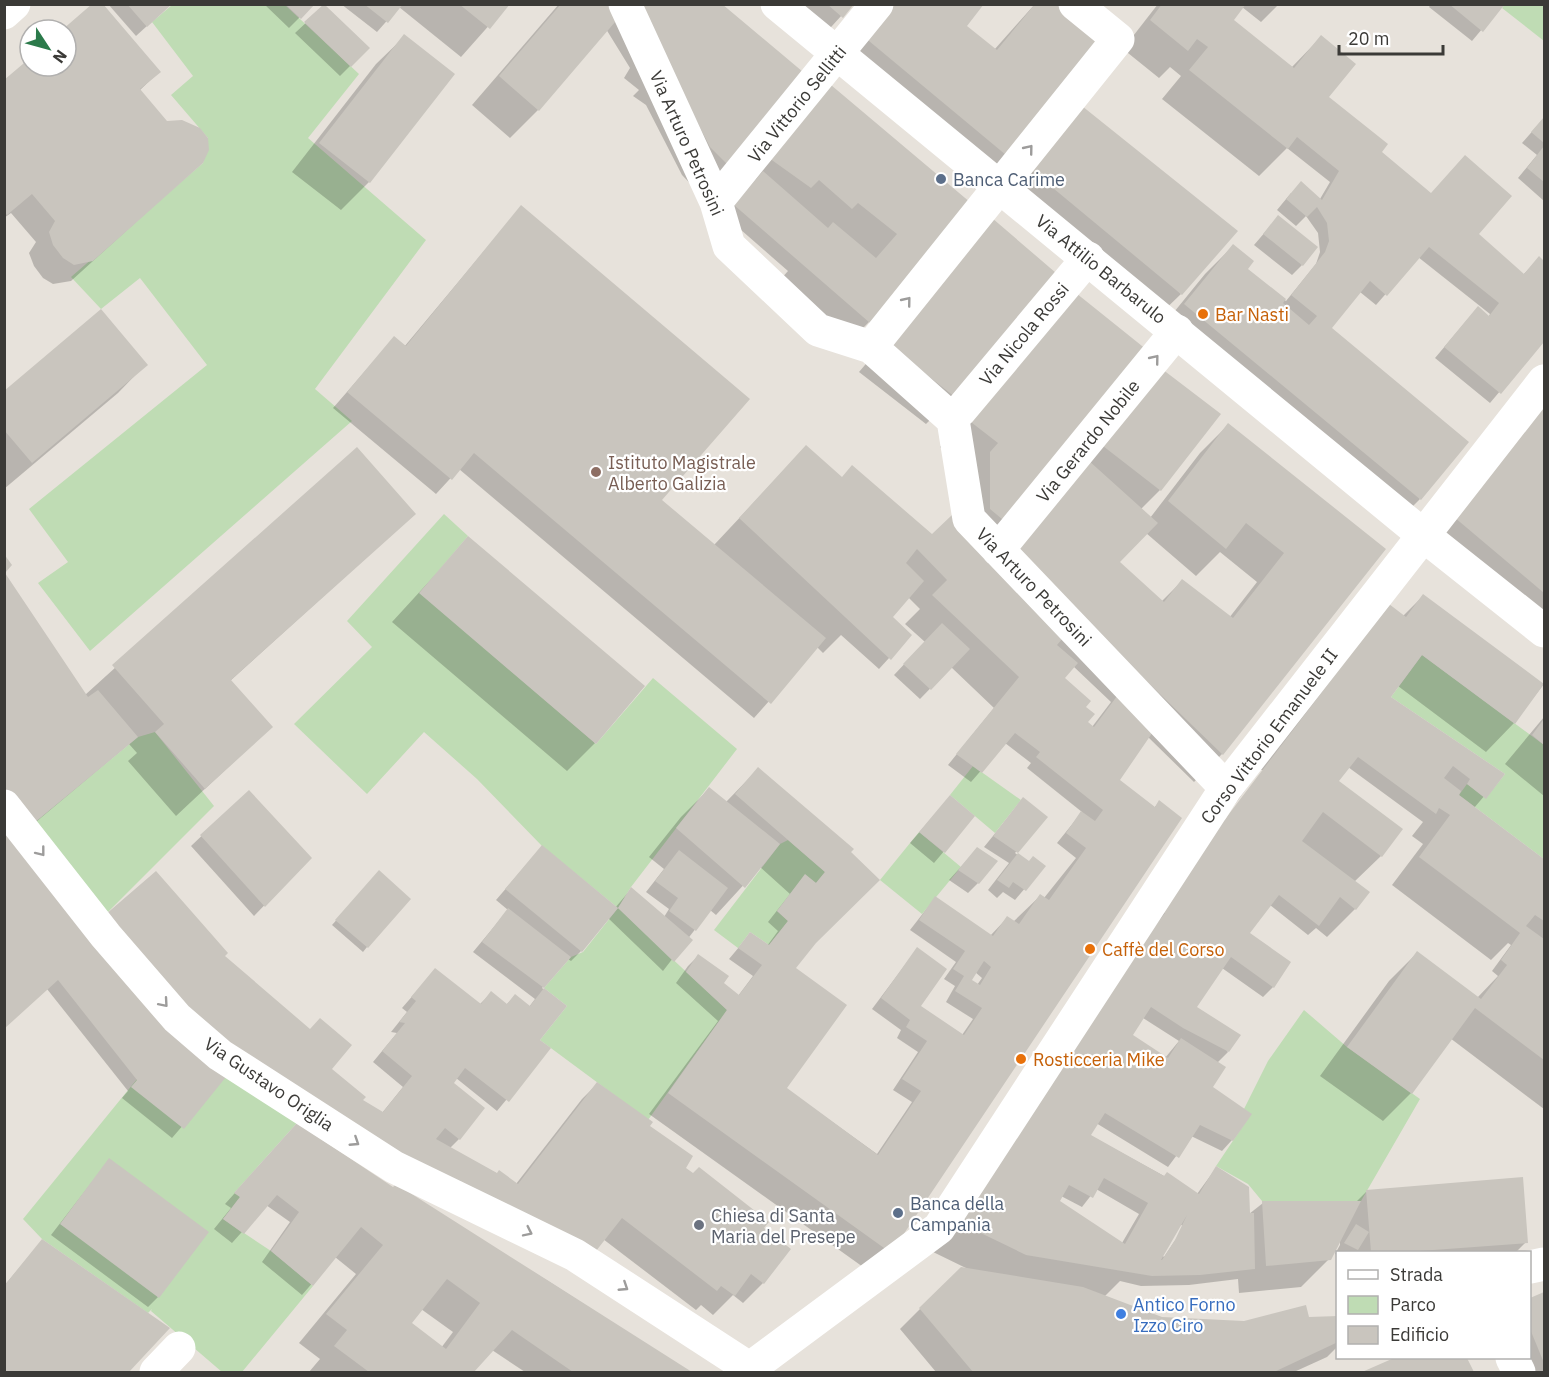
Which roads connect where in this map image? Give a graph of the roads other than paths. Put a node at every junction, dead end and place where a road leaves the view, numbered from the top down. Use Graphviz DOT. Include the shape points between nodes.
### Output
graph roads {
  1 [pos="14,4"];
  2 [pos="625,4"];
  3 [pos="777,4"];
  4 [pos="877,4"];
  5 [pos="1075,4"];
  6 [pos="4,13"];
  7 [pos="839,53"];
  8 [pos="999,186"];
  9 [pos="716,202"];
  10 [pos="1088,258"];
  11 [pos="1177,331"];
  12 [pos="871,347"];
  13 [pos="1545,381"];
  14 [pos="960,411"];
  15 [pos="1423,535"];
  16 [pos="998,550"];
  17 [pos="1545,631"];
  18 [pos="1226,788"];
  19 [pos="4,807"];
  20 [pos="179,1348"];
  21 [pos="747,1370"];
  22 [pos="156,1372"];
  1 -- 6 [label="street"];
  2 -- 9 [label="street, Via Arturo Petrosini"];
  3 -- 7 [label="street, Via Attilio Barbarulo"];
  4 -- 7 [label="street, Via Vittorio Sellitti"];
  8 -- 5 [label="street, one-way" via="1118,39"];
  7 -- 8 [label="street, Via Attilio Barbarulo"];
  7 -- 9 [label="street, Via Vittorio Sellitti"];
  8 -- 10 [label="street, Via Attilio Barbarulo"];
  12 -- 8 [label="street, one-way"];
  9 -- 12 [label="street, Via Arturo Petrosini" via="729,246 818,330"];
  10 -- 11 [label="street, Via Attilio Barbarulo"];
  10 -- 14 [label="street, Via Nicola Rossi"];
  11 -- 15 [label="street, Via Attilio Barbarulo"];
  16 -- 11 [label="street, Via Gerardo Nobile, one-way"];
  12 -- 16 [label="street, Via Arturo Petrosini" via="952,420 969,519"];
  13 -- 15 [label="street, Corso Vittorio Emanuele II"];
  15 -- 17 [label="street, Via Attilio Barbarulo"];
  15 -- 18 [label="street, Corso Vittorio Emanuele II"];
  16 -- 18 [label="street, Via Arturo Petrosini"];
  18 -- 21 [label="street, Corso Vittorio Emanuele II" via="939,1228"];
  19 -- 21 [label="street, Via Gustavo Origlia, one-way" via="177,1018 220,1055 394,1167 575,1255"];
  20 -- 22 [label="street"];
}
